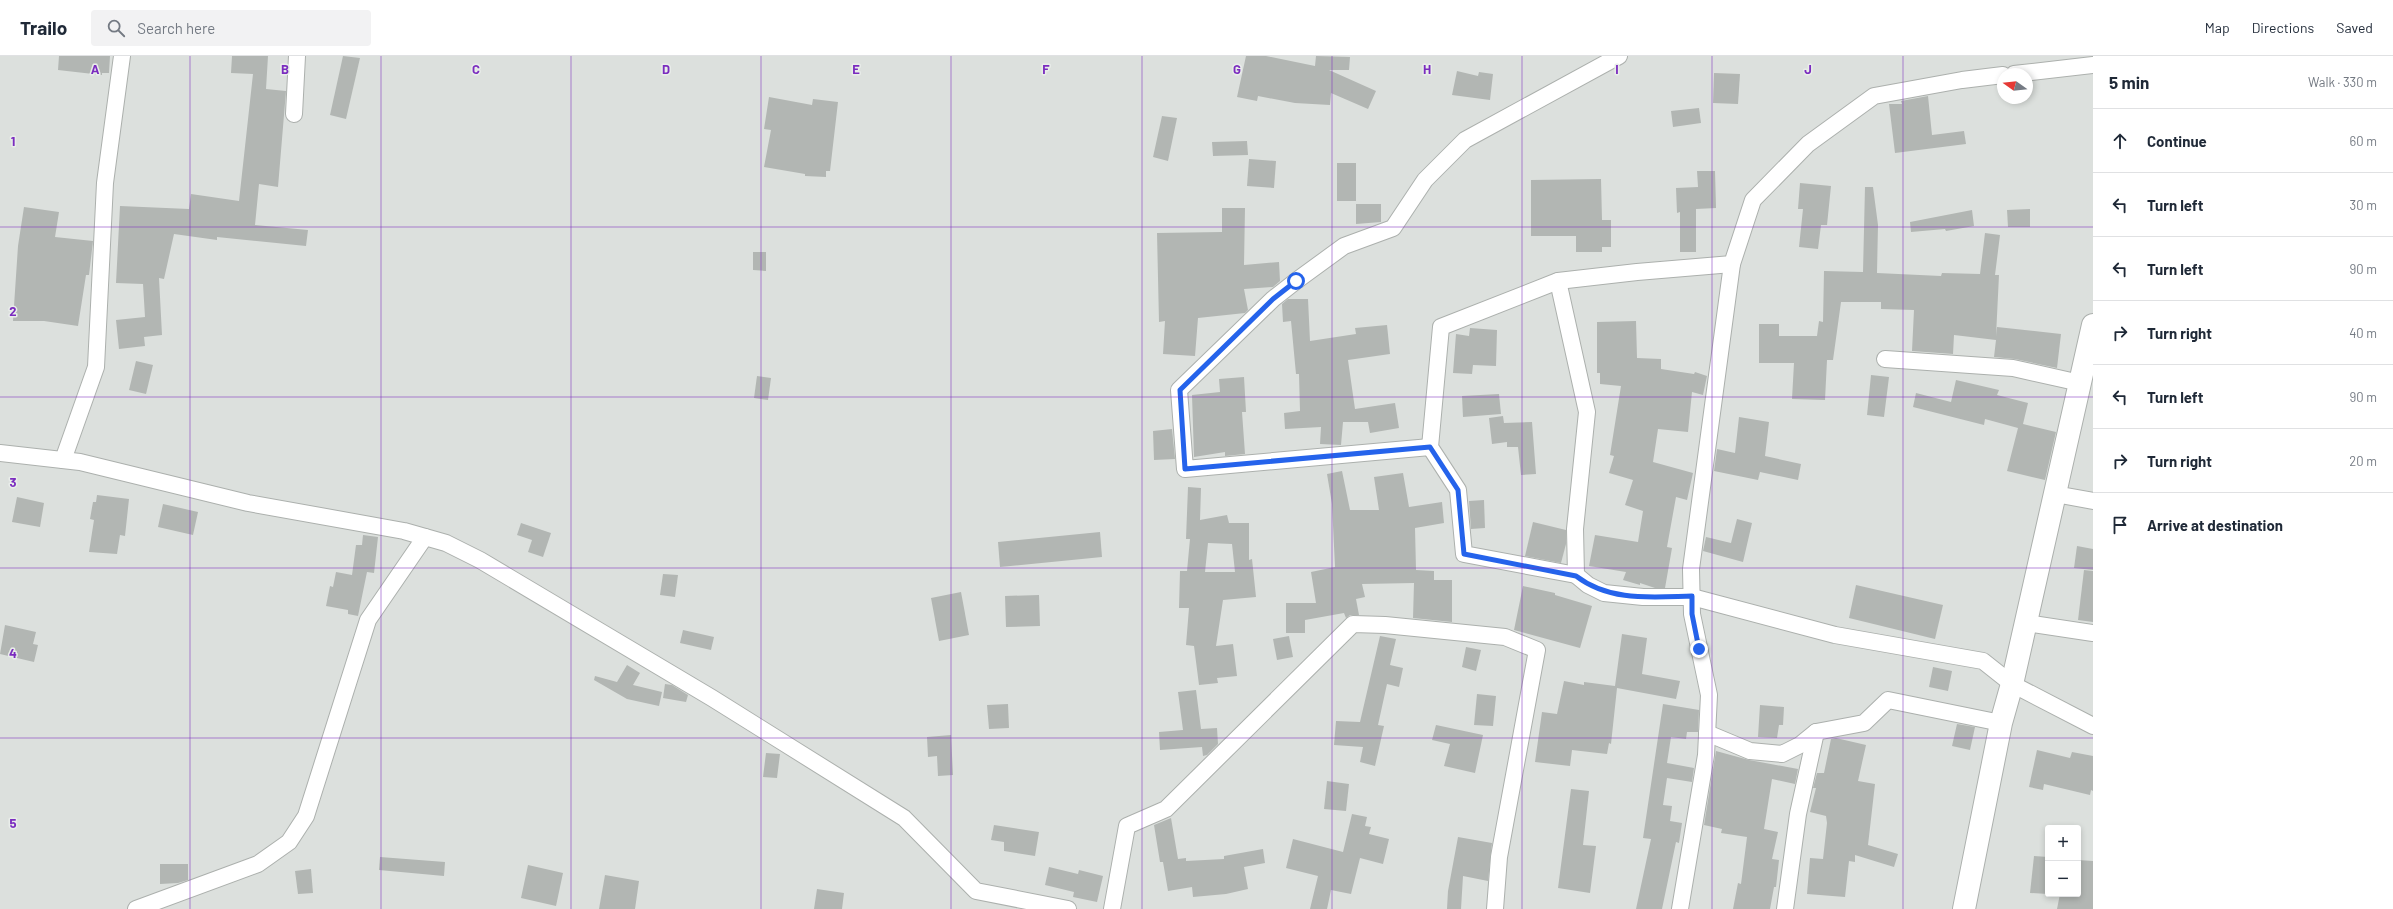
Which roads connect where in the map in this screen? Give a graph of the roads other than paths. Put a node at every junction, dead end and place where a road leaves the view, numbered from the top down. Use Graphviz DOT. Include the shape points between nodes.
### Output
graph roads {
  1 [pos="122,56"];
  2 [pos="297,56"];
  3 [pos="1619,56"];
  4 [pos="2093,65"];
  5 [pos="2033,72"];
  6 [pos="1997,76"];
  7 [pos="294,114"];
  8 [pos="1732,264"];
  9 [pos="1558,281"];
  10 [pos="2093,325"];
  11 [pos="1885,359"];
  12 [pos="2080,383"];
  13 [pos="1430,447"];
  14 [pos="0,453"];
  15 [pos="63,460"];
  16 [pos="2055,494"];
  17 [pos="2093,501"];
  18 [pos="425,537"];
  19 [pos="1576,576"];
  20 [pos="1692,596"];
  21 [pos="2026,623"];
  22 [pos="2093,632"];
  23 [pos="2012,684"];
  24 [pos="2001,723"];
  25 [pos="2093,726"];
  26 [pos="1816,732"];
  27 [pos="1707,733"];
  28 [pos="136,909"];
  29 [pos="1068,909"];
  30 [pos="1112,909"];
  31 [pos="1495,909"];
  32 [pos="1680,909"];
  33 [pos="1785,909"];
  34 [pos="1964,909"];
  1 -- 15 [label="street" via="105,183 96,367"];
  2 -- 7 [label="street"];
  3 -- 13 [label="street" via="1465,140 1425,180 1393,228 1344,246 1296,281 1273,299 1180,390 1185,469"];
  4 -- 5 [label="street"];
  6 -- 8 [label="street" via="1874,96 1808,144 1753,200"];
  8 -- 9 [label="street"];
  8 -- 20 [label="street" via="1691,569"];
  9 -- 13 [label="street" via="1441,327"];
  9 -- 19 [label="street" via="1587,412 1575,529"];
  10 -- 12 [label="street"];
  11 -- 12 [label="street" via="2013,368"];
  12 -- 16 [label="street"];
  13 -- 19 [label="street" via="1458,490 1464,554"];
  14 -- 15 [label="street"];
  15 -- 18 [label="street" via="248,503"];
  16 -- 17 [label="street"];
  16 -- 21 [label="street"];
  18 -- 28 [label="street" via="368,620 306,816 289,842 258,864"];
  18 -- 29 [label="street" via="446,543 480,560 712,698 904,818 976,891"];
  19 -- 20 [label="street" via="1604,593 1643,597"];
  20 -- 23 [label="street" via="1835,636 1983,661"];
  20 -- 27 [label="street" via="1692,614 1709,695"];
  21 -- 22 [label="street"];
  21 -- 23 [label="street"];
  23 -- 24 [label="street"];
  23 -- 25 [label="street"];
  24 -- 26 [label="street" via="1888,700 1864,723"];
  24 -- 34 [label="street"];
  26 -- 27 [label="street" via="1800,745 1782,754 1750,751"];
  26 -- 33 [label="street" via="1798,814"];
  27 -- 32 [label="street" via="1706,755"];
  30 -- 31 [label="street" via="1127,826 1166,809 1353,624 1384,624 1505,637 1537,650 1499,857"];
}
